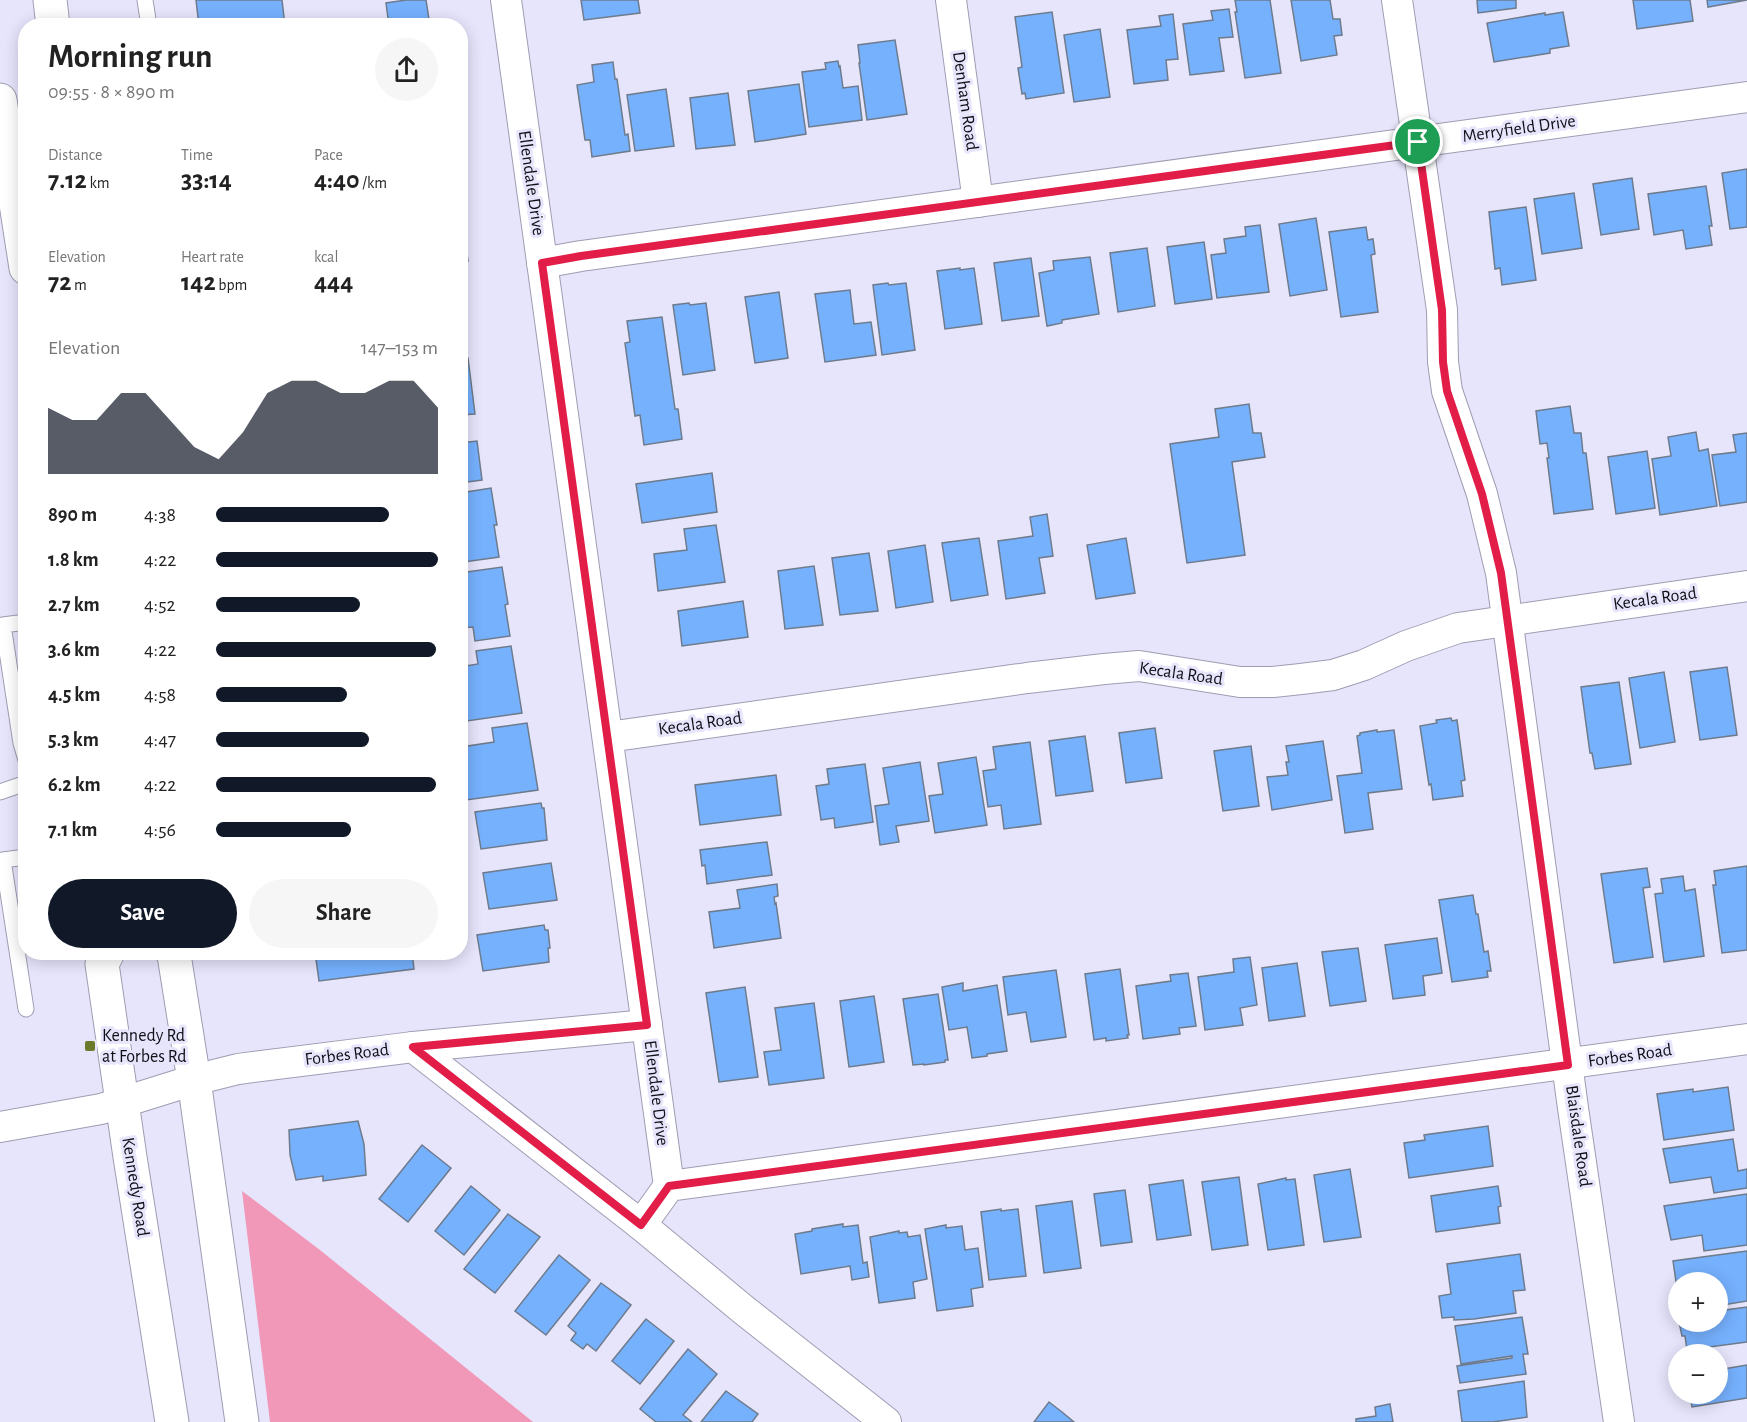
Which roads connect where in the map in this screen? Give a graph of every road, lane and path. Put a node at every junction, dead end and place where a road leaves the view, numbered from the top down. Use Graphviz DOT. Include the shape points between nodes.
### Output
graph roads {
  1 [pos="50,0"];
  2 [pos="145,0"];
  3 [pos="506,0"];
  4 [pos="951,0"];
  5 [pos="1397,0"];
  6 [pos="52,18"];
  7 [pos="148,18"];
  8 [pos="1747,97"];
  9 [pos="0,100"];
  10 [pos="1418,142"];
  11 [pos="978,202"];
  12 [pos="18,216"];
  13 [pos="542,263"];
  14 [pos="1747,586"];
  15 [pos="1509,620"];
  16 [pos="18,623"];
  17 [pos="18,723"];
  18 [pos="608,737"];
  19 [pos="18,786"];
  20 [pos="0,792"];
  21 [pos="18,857"];
  22 [pos="18,957"];
  23 [pos="18,960"];
  24 [pos="104,960"];
  25 [pos="175,960"];
  26 [pos="26,1009"];
  27 [pos="647,1025"];
  28 [pos="1747,1039"];
  29 [pos="413,1047"];
  30 [pos="1568,1065"];
  31 [pos="194,1080"];
  32 [pos="122,1103"];
  33 [pos="0,1127"];
  34 [pos="669,1186"];
  35 [pos="641,1225"];
  36 [pos="172,1422"];
  37 [pos="242,1422"];
  38 [pos="886,1422"];
  39 [pos="1619,1422"];
  1 -- 6 [label="main road"];
  2 -- 7 [label="lane"];
  3 -- 13 [label="street, Ellendale Drive"];
  4 -- 11 [label="street, Denham Road"];
  5 -- 10 [label="street, Blaisdale Road"];
  8 -- 10 [label="street, Merryfield Drive"];
  9 -- 12 [label="main road"];
  10 -- 11 [label="street, Merryfield Drive"];
  10 -- 15 [label="street, Blaisdale Road" via="1442,310 1447,391 1482,494"];
  11 -- 13 [label="street, Merryfield Drive"];
  13 -- 18 [label="street, Ellendale Drive"];
  14 -- 15 [label="street, Kecala Road"];
  15 -- 18 [label="street, Kecala Road" via="1458,628 1333,675 1301,680 1240,682 1139,666 1016,679"];
  15 -- 30 [label="street, Blaisdale Road"];
  16 -- 17 [label="lane" via="3,625"];
  18 -- 27 [label="street, Ellendale Drive"];
  19 -- 20 [label="lane"];
  21 -- 22 [label="lane" via="3,860"];
  23 -- 26 [label="lane"];
  24 -- 32 [label="main road, Kennedy Road"];
  25 -- 31 [label="main road"];
  27 -- 29 [label="street, Forbes Road"];
  27 -- 34 [label="street, Ellendale Drive"];
  28 -- 30 [label="street, Forbes Road"];
  29 -- 31 [label="street, Forbes Road" via="238,1069"];
  29 -- 35 [label="street"];
  30 -- 34 [label="street, Forbes Road"];
  30 -- 39 [label="street, Blaisdale Road"];
  31 -- 32 [label="street, Forbes Road"];
  31 -- 37 [label="main road"];
  32 -- 33 [label="street, Forbes Road"];
  32 -- 36 [label="main road, Kennedy Road"];
  34 -- 35 [label="street"];
  35 -- 38 [label="street"];
}
